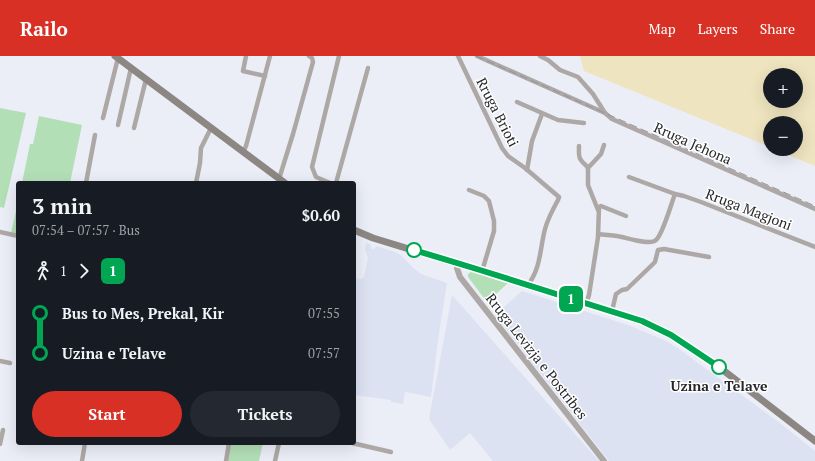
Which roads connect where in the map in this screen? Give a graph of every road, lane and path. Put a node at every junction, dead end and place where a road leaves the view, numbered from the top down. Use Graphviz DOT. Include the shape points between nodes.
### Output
graph roads {
  1 [pos="246,56"];
  2 [pos="270,56"];
  3 [pos="309,56"];
  4 [pos="339,56"];
  5 [pos="458,56"];
  6 [pos="477,56"];
  7 [pos="540,56"];
  8 [pos="117,57"];
  9 [pos="132,68"];
  10 [pos="368,68"];
  11 [pos="265,76"];
  12 [pos="146,79"];
  13 [pos="517,102"];
  14 [pos="605,113"];
  15 [pos="542,114"];
  16 [pos="104,118"];
  17 [pos="584,123"];
  18 [pos="118,125"];
  19 [pos="134,128"];
  20 [pos="211,128"];
  21 [pos="95,135"];
  22 [pos="604,145"];
  23 [pos="579,146"];
  24 [pos="243,152"];
  25 [pos="588,168"];
  26 [pos="527,170"];
  27 [pos="629,176"];
  28 [pos="86,181"];
  29 [pos="196,181"];
  30 [pos="282,181"];
  31 [pos="325,181"];
  32 [pos="337,181"];
  33 [pos="469,190"];
  34 [pos="675,194"];
  35 [pos="815,209"];
  36 [pos="599,212"];
  37 [pos="626,216"];
  38 [pos="356,231"];
  39 [pos="0,232"];
  40 [pos="598,234"];
  41 [pos="16,236"];
  42 [pos="815,247"];
  43 [pos="708,257"];
  44 [pos="457,263"];
  45 [pos="480,270"];
  46 [pos="528,285"];
  47 [pos="586,304"];
  48 [pos="612,311"];
  49 [pos="0,361"];
  50 [pos="10,363"];
  51 [pos="3,430"];
  52 [pos="815,441"];
  53 [pos="0,444"];
  54 [pos="356,444"];
  55 [pos="85,445"];
  56 [pos="229,445"];
  57 [pos="279,445"];
  58 [pos="391,452"];
  59 [pos="82,461"];
  60 [pos="226,461"];
  61 [pos="275,461"];
  62 [pos="604,461"];
  1 -- 11 [label="street" via="243,71"];
  2 -- 11 [label="street"];
  3 -- 30 [label="street" via="312,62"];
  4 -- 31 [label="street" via="312,167 316,177"];
  5 -- 26 [label="street, Rruga Brioti" via="502,148 508,156"];
  6 -- 14 [label="street"];
  7 -- 14 [label="street, Rruga Jehona" via="560,70 578,77"];
  8 -- 9 [label="main road"];
  8 -- 16 [label="street"];
  9 -- 12 [label="main road"];
  9 -- 18 [label="street"];
  10 -- 32 [label="street"];
  11 -- 24 [label="street"];
  12 -- 19 [label="street"];
  12 -- 20 [label="main road"];
  13 -- 15 [label="street, Rruga Brioti"];
  14 -- 35 [label="street, Rruga Jehona" via="617,121"];
  15 -- 17 [label="street, Rruga Brioti" via="558,120"];
  15 -- 26 [label="street, Rruga Brioti" via="532,141"];
  20 -- 24 [label="main road"];
  20 -- 29 [label="street" via="201,148"];
  21 -- 28 [label="street"];
  22 -- 25 [label="street" via="601,154"];
  23 -- 25 [label="street" via="581,161"];
  24 -- 30 [label="main road"];
  25 -- 36 [label="street" via="588,185"];
  26 -- 46 [label="street, Rruga Brioti" via="559,196 546,226 540,260"];
  27 -- 34 [label="street, Rruga Magjoni"];
  33 -- 45 [label="street" via="489,201 494,222 494,231 483,268"];
  34 -- 40 [label="street" via="656,241 641,242"];
  34 -- 42 [label="street, Rruga Magjoni"];
  36 -- 37 [label="street" via="601,206"];
  36 -- 40 [label="street"];
  38 -- 44 [label="main road"];
  39 -- 41 [label="street"];
  40 -- 47 [label="street"];
  43 -- 48 [label="street" via="658,250 655,262 627,289 616,294"];
  44 -- 45 [label="main road"];
  44 -- 62 [label="street, Rruga Levizja e Postribes" via="460,277"];
  45 -- 46 [label="main road"];
  46 -- 47 [label="main road"];
  47 -- 48 [label="main road"];
  48 -- 52 [label="main road" via="654,326 689,346"];
  49 -- 50 [label="street"];
  51 -- 53 [label="street"];
  54 -- 58 [label="street"];
  55 -- 59 [label="street"];
  56 -- 60 [label="street"];
  57 -- 61 [label="street"];
}
